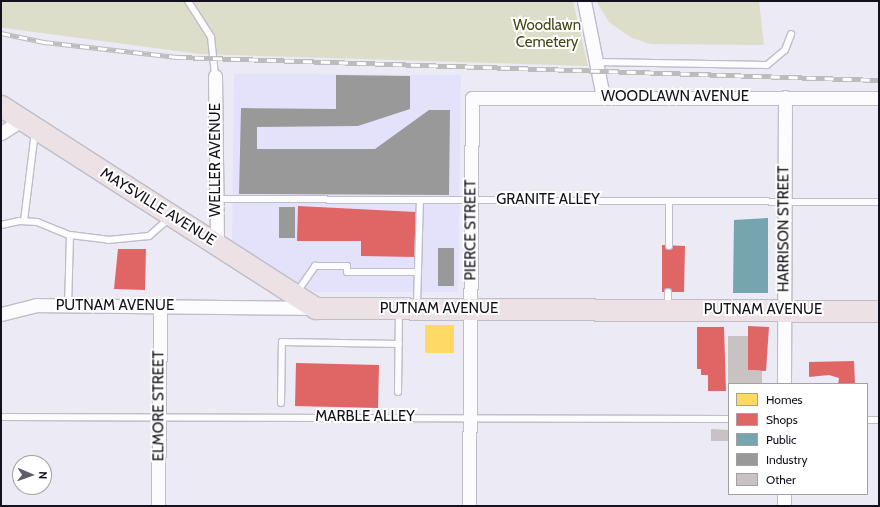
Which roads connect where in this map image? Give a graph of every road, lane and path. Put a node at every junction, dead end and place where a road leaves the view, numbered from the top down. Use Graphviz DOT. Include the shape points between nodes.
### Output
graph roads {
  1 [pos="188,1"];
  2 [pos="584,1"];
  3 [pos="790,34"];
  4 [pos="597,62"];
  5 [pos="216,76"];
  6 [pos="603,97"];
  7 [pos="785,97"];
  8 [pos="472,98"];
  9 [pos="879,98"];
  10 [pos="1,106"];
  11 [pos="29,124"];
  12 [pos="1,133"];
  13 [pos="216,199"];
  14 [pos="420,200"];
  15 [pos="471,200"];
  16 [pos="669,201"];
  17 [pos="785,201"];
  18 [pos="879,202"];
  19 [pos="171,216"];
  20 [pos="24,221"];
  21 [pos="1,225"];
  22 [pos="70,235"];
  23 [pos="217,244"];
  24 [pos="669,246"];
  25 [pos="418,272"];
  26 [pos="295,295"];
  27 [pos="68,307"];
  28 [pos="160,307"];
  29 [pos="316,308"];
  30 [pos="408,309"];
  31 [pos="471,309"];
  32 [pos="784,310"];
  33 [pos="879,311"];
  34 [pos="1,314"];
  35 [pos="399,344"];
  36 [pos="784,383"];
  37 [pos="398,392"];
  38 [pos="281,403"];
  39 [pos="159,416"];
  40 [pos="1,417"];
  41 [pos="470,418"];
  42 [pos="728,419"];
  43 [pos="868,420"];
  44 [pos="879,420"];
  45 [pos="784,495"];
  46 [pos="158,506"];
  47 [pos="469,506"];
  48 [pos="784,506"];
  1 -- 5 [label="lane" via="210,37"];
  2 -- 4 [label="street"];
  3 -- 4 [label="lane" via="785,50 767,65"];
  4 -- 6 [label="street"];
  5 -- 13 [label="street, WELLER AVENUE"];
  6 -- 7 [label="street, WOODLAWN AVENUE"];
  6 -- 8 [label="street, WOODLAWN AVENUE"];
  7 -- 9 [label="street, WOODLAWN AVENUE"];
  7 -- 17 [label="street, HARRISON STREET"];
  8 -- 15 [label="street, PIERCE STREET"];
  10 -- 11 [label="main road, MAYSVILLE AVENUE"];
  11 -- 12 [label="street"];
  11 -- 19 [label="main road, MAYSVILLE AVENUE"];
  11 -- 20 [label="lane"];
  13 -- 14 [label="lane, GRANITE ALLEY"];
  13 -- 23 [label="street, WELLER AVENUE"];
  14 -- 15 [label="lane, GRANITE ALLEY"];
  14 -- 25 [label="lane"];
  15 -- 16 [label="lane, GRANITE ALLEY"];
  15 -- 31 [label="street, PIERCE STREET"];
  16 -- 17 [label="lane, GRANITE ALLEY"];
  16 -- 24 [label="lane"];
  17 -- 18 [label="lane, GRANITE ALLEY"];
  17 -- 32 [label="street, HARRISON STREET"];
  19 -- 22 [label="lane" via="150,236 108,240"];
  19 -- 23 [label="main road, MAYSVILLE AVENUE"];
  20 -- 21 [label="lane"];
  20 -- 22 [label="lane"];
  22 -- 27 [label="lane"];
  23 -- 26 [label="main road, MAYSVILLE AVENUE"];
  25 -- 26 [label="lane" via="347,272 347,266 315,266"];
  25 -- 30 [label="lane"];
  26 -- 29 [label="main road, MAYSVILLE AVENUE"];
  27 -- 28 [label="street, PUTNAM AVENUE"];
  27 -- 34 [label="street, PUTNAM AVENUE" via="36,305"];
  28 -- 29 [label="street, PUTNAM AVENUE"];
  28 -- 39 [label="street, ELMORE STREET"];
  29 -- 30 [label="main road, PUTNAM AVENUE"];
  30 -- 31 [label="main road, PUTNAM AVENUE"];
  30 -- 35 [label="lane"];
  31 -- 32 [label="main road, PUTNAM AVENUE" via="668,301"];
  31 -- 41 [label="street, PIERCE STREET"];
  32 -- 33 [label="main road, PUTNAM AVENUE"];
  32 -- 36 [label="street, HARRISON STREET"];
  35 -- 37 [label="lane"];
  35 -- 38 [label="lane" via="282,342"];
  39 -- 40 [label="lane, MARBLE ALLEY"];
  39 -- 41 [label="lane, MARBLE ALLEY"];
  39 -- 46 [label="street, ELMORE STREET"];
  41 -- 42 [label="lane, MARBLE ALLEY"];
  41 -- 47 [label="street, PIERCE STREET"];
  43 -- 44 [label="lane"];
  45 -- 48 [label="street"];
}
